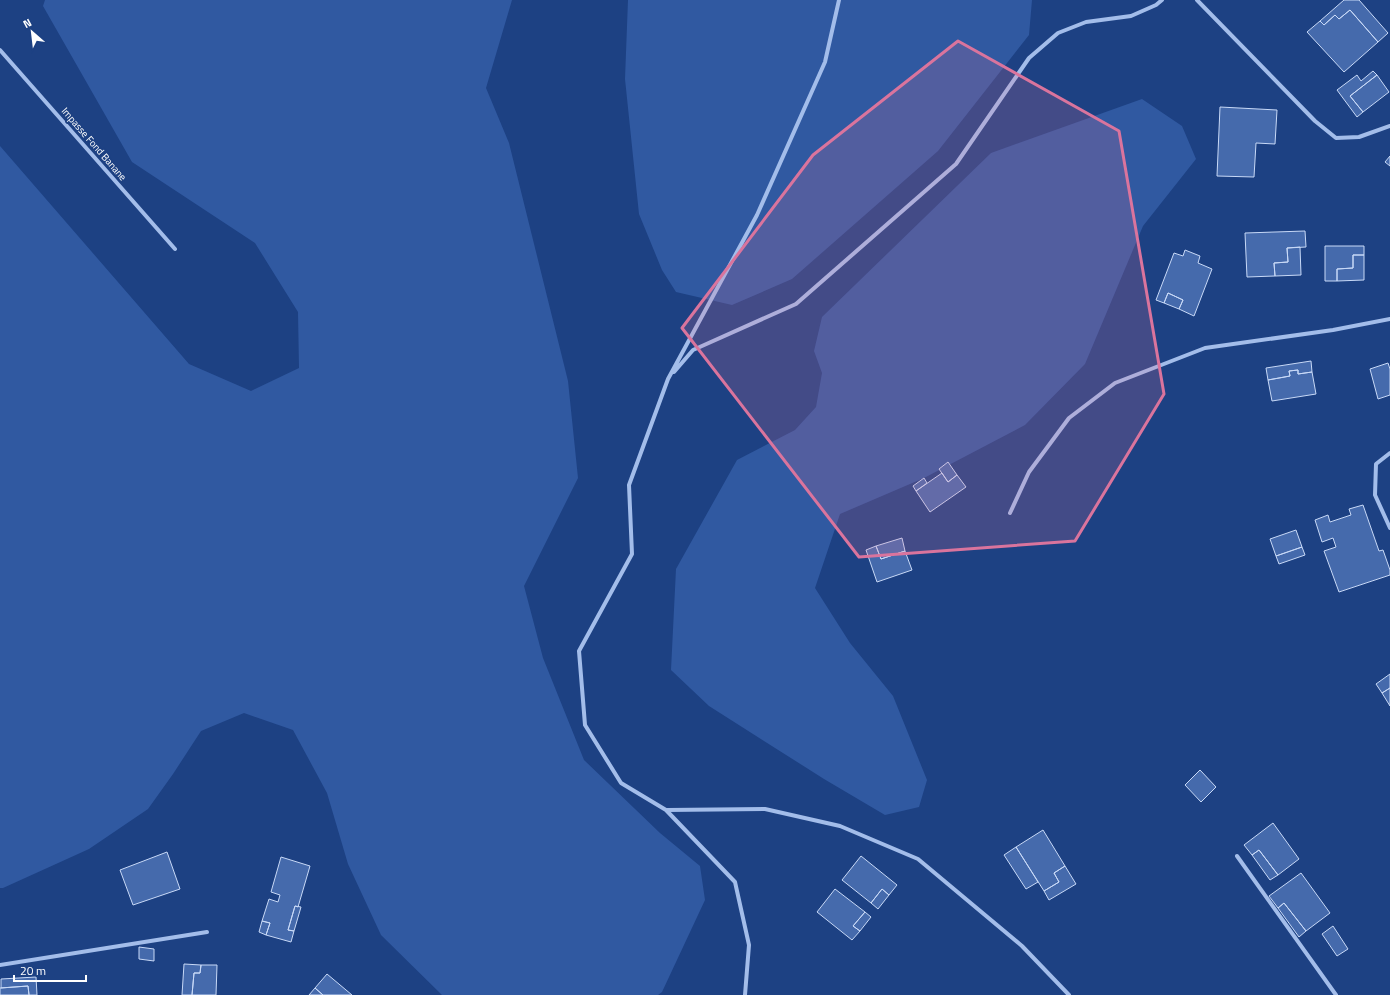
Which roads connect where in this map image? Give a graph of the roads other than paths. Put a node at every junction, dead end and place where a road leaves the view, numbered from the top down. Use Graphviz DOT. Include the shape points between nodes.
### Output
graph roads {
  1 [pos="839,0"];
  2 [pos="1162,0"];
  3 [pos="1197,0"];
  4 [pos="0,50"];
  5 [pos="1390,126"];
  6 [pos="175,249"];
  7 [pos="1390,318"];
  8 [pos="668,379"];
  9 [pos="1390,454"];
  10 [pos="1010,513"];
  11 [pos="1390,528"];
  12 [pos="666,810"];
  13 [pos="1237,856"];
  14 [pos="207,932"];
  15 [pos="0,965"];
  16 [pos="745,995"];
  17 [pos="1069,995"];
  18 [pos="1336,995"];
  1 -- 8 [label="street" via="825,62 757,214"];
  2 -- 8 [label="street" via="1130,16 1086,22 1058,33 1029,58 956,164 796,304 693,350"];
  3 -- 5 [label="street" via="1315,121 1336,138 1359,137"];
  4 -- 6 [label="street, Impasse Fond Banane"];
  7 -- 10 [label="street" via="1333,330 1205,348 1116,383 1069,418 1029,472"];
  8 -- 12 [label="street" via="629,485 632,554 579,651 585,725 621,782"];
  9 -- 11 [label="street" via="1376,464 1375,495"];
  12 -- 16 [label="street" via="735,882 749,945"];
  12 -- 17 [label="street" via="765,809 840,826 918,859 1022,946"];
  13 -- 18 [label="street"];
  14 -- 15 [label="street"];
}
